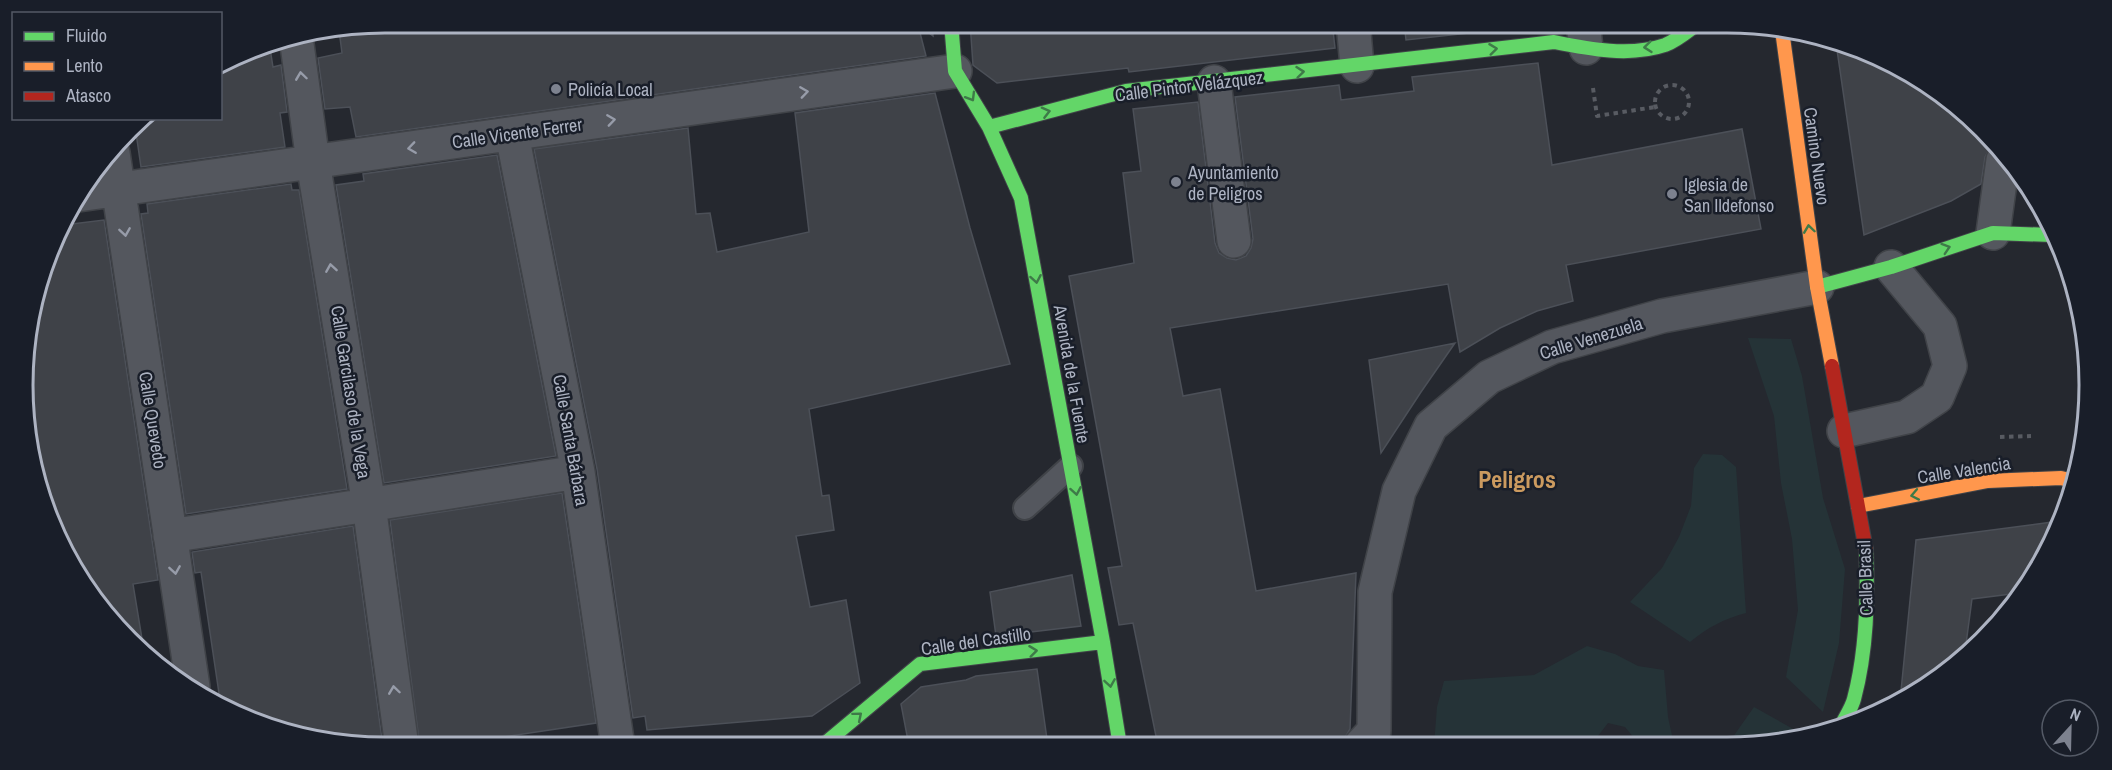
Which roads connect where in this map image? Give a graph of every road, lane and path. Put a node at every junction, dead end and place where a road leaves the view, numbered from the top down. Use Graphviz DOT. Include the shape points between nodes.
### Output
graph roads {
  1 [pos="952,33"];
  2 [pos="1354,33"];
  3 [pos="1683,33"];
  4 [pos="1585,35"];
  5 [pos="1783,38"];
  6 [pos="297,44"];
  7 [pos="1358,66"];
  8 [pos="955,71"];
  9 [pos="1214,82"];
  10 [pos="1655,107"];
  11 [pos="989,127"];
  12 [pos="512,134"];
  13 [pos="114,161"];
  14 [pos="313,162"];
  15 [pos="2002,166"];
  16 [pos="118,190"];
  17 [pos="89,194"];
  18 [pos="1993,233"];
  19 [pos="2046,236"];
  20 [pos="1234,241"];
  21 [pos="1891,267"];
  22 [pos="1817,287"];
  23 [pos="1844,430"];
  24 [pos="1071,466"];
  25 [pos="578,472"];
  26 [pos="2066,479"];
  27 [pos="369,505"];
  28 [pos="1858,506"];
  29 [pos="1025,508"];
  30 [pos="170,536"];
  31 [pos="1103,642"];
  32 [pos="192,680"];
  33 [pos="1846,716"];
  34 [pos="401,737"];
  35 [pos="617,737"];
  36 [pos="833,737"];
  37 [pos="1119,737"];
  38 [pos="1368,737"];
  1 -- 8 [label="street, Avenida de la Fuente"];
  2 -- 7 [label="street"];
  3 -- 4 [label="street, Calle Pintor Velázquez, one-way" via="1662,46 1614,51"];
  7 -- 4 [label="street, Calle Pintor Velázquez, one-way"];
  4 -- 10 [label="path" via="1597,116"];
  22 -- 5 [label="street, Camino Nuevo, one-way"];
  14 -- 6 [label="street, Calle Garcilaso de la Vega, one-way"];
  9 -- 7 [label="street, Calle Pintor Velázquez, one-way"];
  8 -- 11 [label="street, Avenida de la Fuente, one-way"];
  12 -- 8 [label="street, Calle Vicente Ferrer, one-way"];
  11 -- 9 [label="street, Calle Pintor Velázquez, one-way" via="1125,91"];
  9 -- 20 [label="street"];
  10 -- 10 [label="path" via="1670,120 1680,119 1690,102 1680,86 1670,85 1661,89"];
  11 -- 24 [label="street, Avenida de la Fuente, one-way" via="1021,198"];
  12 -- 14 [label="street, Calle Vicente Ferrer, one-way"];
  12 -- 25 [label="street, Calle Santa Bárbara"];
  13 -- 16 [label="street, Calle Quevedo"];
  14 -- 16 [label="street, Calle Vicente Ferrer"];
  27 -- 14 [label="street, Calle Garcilaso de la Vega, one-way"];
  15 -- 18 [label="street"];
  16 -- 17 [label="street, Calle Vicente Ferrer"];
  16 -- 30 [label="street, Calle Quevedo, one-way"];
  18 -- 19 [label="street"];
  21 -- 18 [label="street, one-way"];
  21 -- 22 [label="street"];
  21 -- 23 [label="street" via="1940,326 1950,366 1937,397 1907,417"];
  22 -- 23 [label="street, Calle Brasil"];
  22 -- 38 [label="street, Calle Venezuela" via="1662,316 1552,347 1489,377 1431,426 1399,491 1375,592"];
  23 -- 28 [label="street, Calle Brasil"];
  24 -- 29 [label="lane"];
  24 -- 31 [label="street, Avenida de la Fuente, one-way"];
  25 -- 27 [label="street"];
  25 -- 35 [label="street, Calle Santa Bárbara"];
  26 -- 28 [label="street, Calle Valencia, one-way" via="1988,481"];
  27 -- 30 [label="street"];
  34 -- 27 [label="street, Calle Garcilaso de la Vega, one-way"];
  28 -- 33 [label="street, Calle Brasil" via="1866,542 1868,602 1854,701"];
  30 -- 32 [label="street, Calle Quevedo, one-way"];
  36 -- 31 [label="street, Calle del Castillo, one-way" via="920,664"];
  31 -- 37 [label="street, Avenida de la Fuente, one-way"];
}
